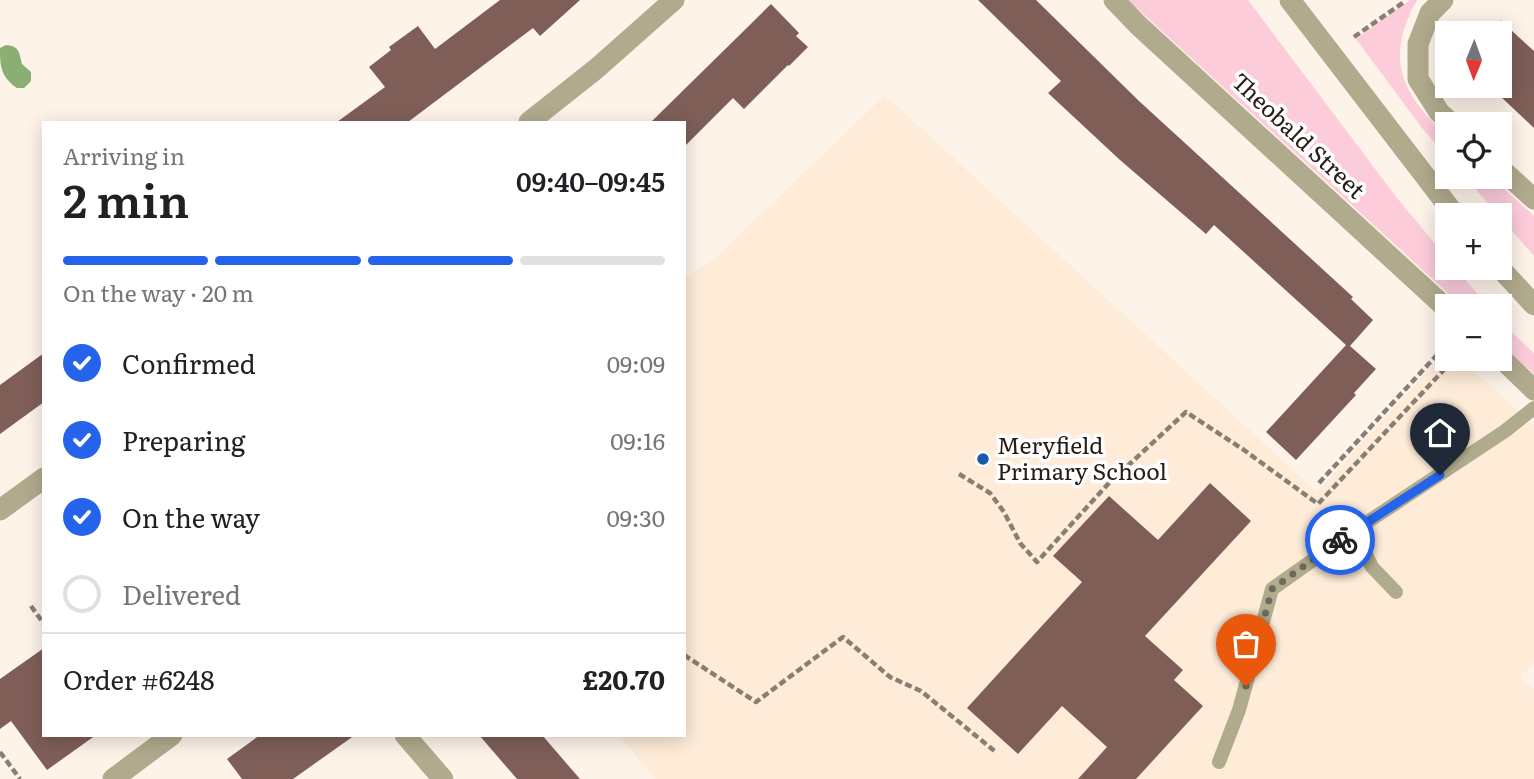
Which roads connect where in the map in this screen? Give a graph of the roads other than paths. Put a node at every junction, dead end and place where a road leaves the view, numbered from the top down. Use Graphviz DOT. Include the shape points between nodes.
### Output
graph roads {
  1 [pos="674,0"];
  2 [pos="1114,0"];
  3 [pos="1290,0"];
  4 [pos="1443,0"];
  5 [pos="1439,112"];
  6 [pos="530,121"];
  7 [pos="1512,179"];
  8 [pos="1534,199"];
  9 [pos="1446,203"];
  10 [pos="1511,280"];
  11 [pos="1435,298"];
  12 [pos="1534,305"];
  13 [pos="1512,369"];
  14 [pos="1534,390"];
  15 [pos="1534,408"];
  16 [pos="42,479"];
  17 [pos="0,510"];
  18 [pos="1353,531"];
  19 [pos="1396,592"];
  20 [pos="169,737"];
  21 [pos="407,737"];
  22 [pos="1219,762"];
  23 [pos="113,779"];
  24 [pos="443,779"];
  1 -- 6 [label="street"];
  2 -- 11 [label="street, Theobald Street"];
  3 -- 9 [label="street"];
  4 -- 5 [label="street" via="1430,13 1418,44 1418,79"];
  7 -- 8 [label="street"];
  10 -- 12 [label="street"];
  13 -- 14 [label="street"];
  15 -- 18 [label="lane"];
  16 -- 17 [label="street"];
  18 -- 19 [label="lane" via="1372,567"];
  18 -- 22 [label="lane" via="1272,589 1239,710"];
  20 -- 23 [label="street"];
  21 -- 24 [label="street"];
}
